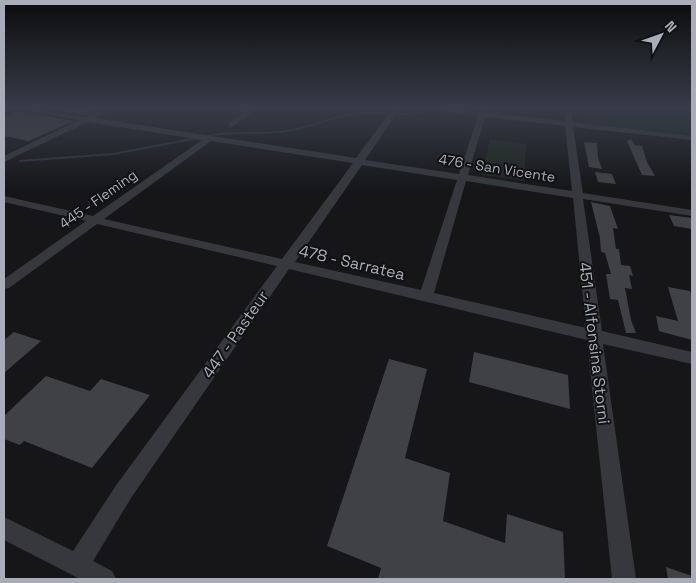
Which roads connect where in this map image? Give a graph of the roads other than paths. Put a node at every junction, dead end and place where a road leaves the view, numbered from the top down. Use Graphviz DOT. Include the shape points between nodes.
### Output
graph roads {
  1 [pos="56,134"];
  2 [pos="184,134"];
  3 [pos="378,134"];
  4 [pos="475,134"];
  5 [pos="570,134"];
  6 [pos="659,134"];
  7 [pos="209,138"];
  8 [pos="692,138"];
  9 [pos="4,159"];
  10 [pos="359,160"];
  11 [pos="463,177"];
  12 [pos="576,194"];
  13 [pos="4,199"];
  14 [pos="692,213"];
  15 [pos="95,220"];
  16 [pos="285,264"];
  17 [pos="4,285"];
  18 [pos="426,297"];
  19 [pos="594,336"];
  20 [pos="692,358"];
  21 [pos="4,528"];
  22 [pos="77,565"];
  23 [pos="104,579"];
  24 [pos="624,579"];
  1 -- 9 [label="street"];
  2 -- 7 [label="street, 476 - San Vicente"];
  3 -- 10 [label="street, 447 - Pasteur"];
  4 -- 11 [label="street"];
  5 -- 12 [label="street, 451 - Alfonsina Storni"];
  6 -- 8 [label="street"];
  7 -- 10 [label="street, 476 - San Vicente"];
  7 -- 15 [label="street, 445 - Fleming"];
  10 -- 11 [label="street, 476 - San Vicente"];
  10 -- 16 [label="street, 447 - Pasteur"];
  11 -- 12 [label="street, 476 - San Vicente"];
  11 -- 18 [label="street"];
  12 -- 14 [label="street, 476 - San Vicente"];
  12 -- 19 [label="street, 451 - Alfonsina Storni"];
  13 -- 15 [label="street, 478 - Sarratea"];
  15 -- 16 [label="street, 478 - Sarratea"];
  15 -- 17 [label="street, 445 - Fleming"];
  16 -- 18 [label="street, 478 - Sarratea"];
  16 -- 22 [label="street, 447 - Pasteur" via="124,491"];
  18 -- 19 [label="street, 478 - Sarratea"];
  19 -- 20 [label="street, 478 - Sarratea"];
  19 -- 24 [label="street, 451 - Alfonsina Storni"];
  21 -- 22 [label="street"];
  22 -- 23 [label="street"];
}
